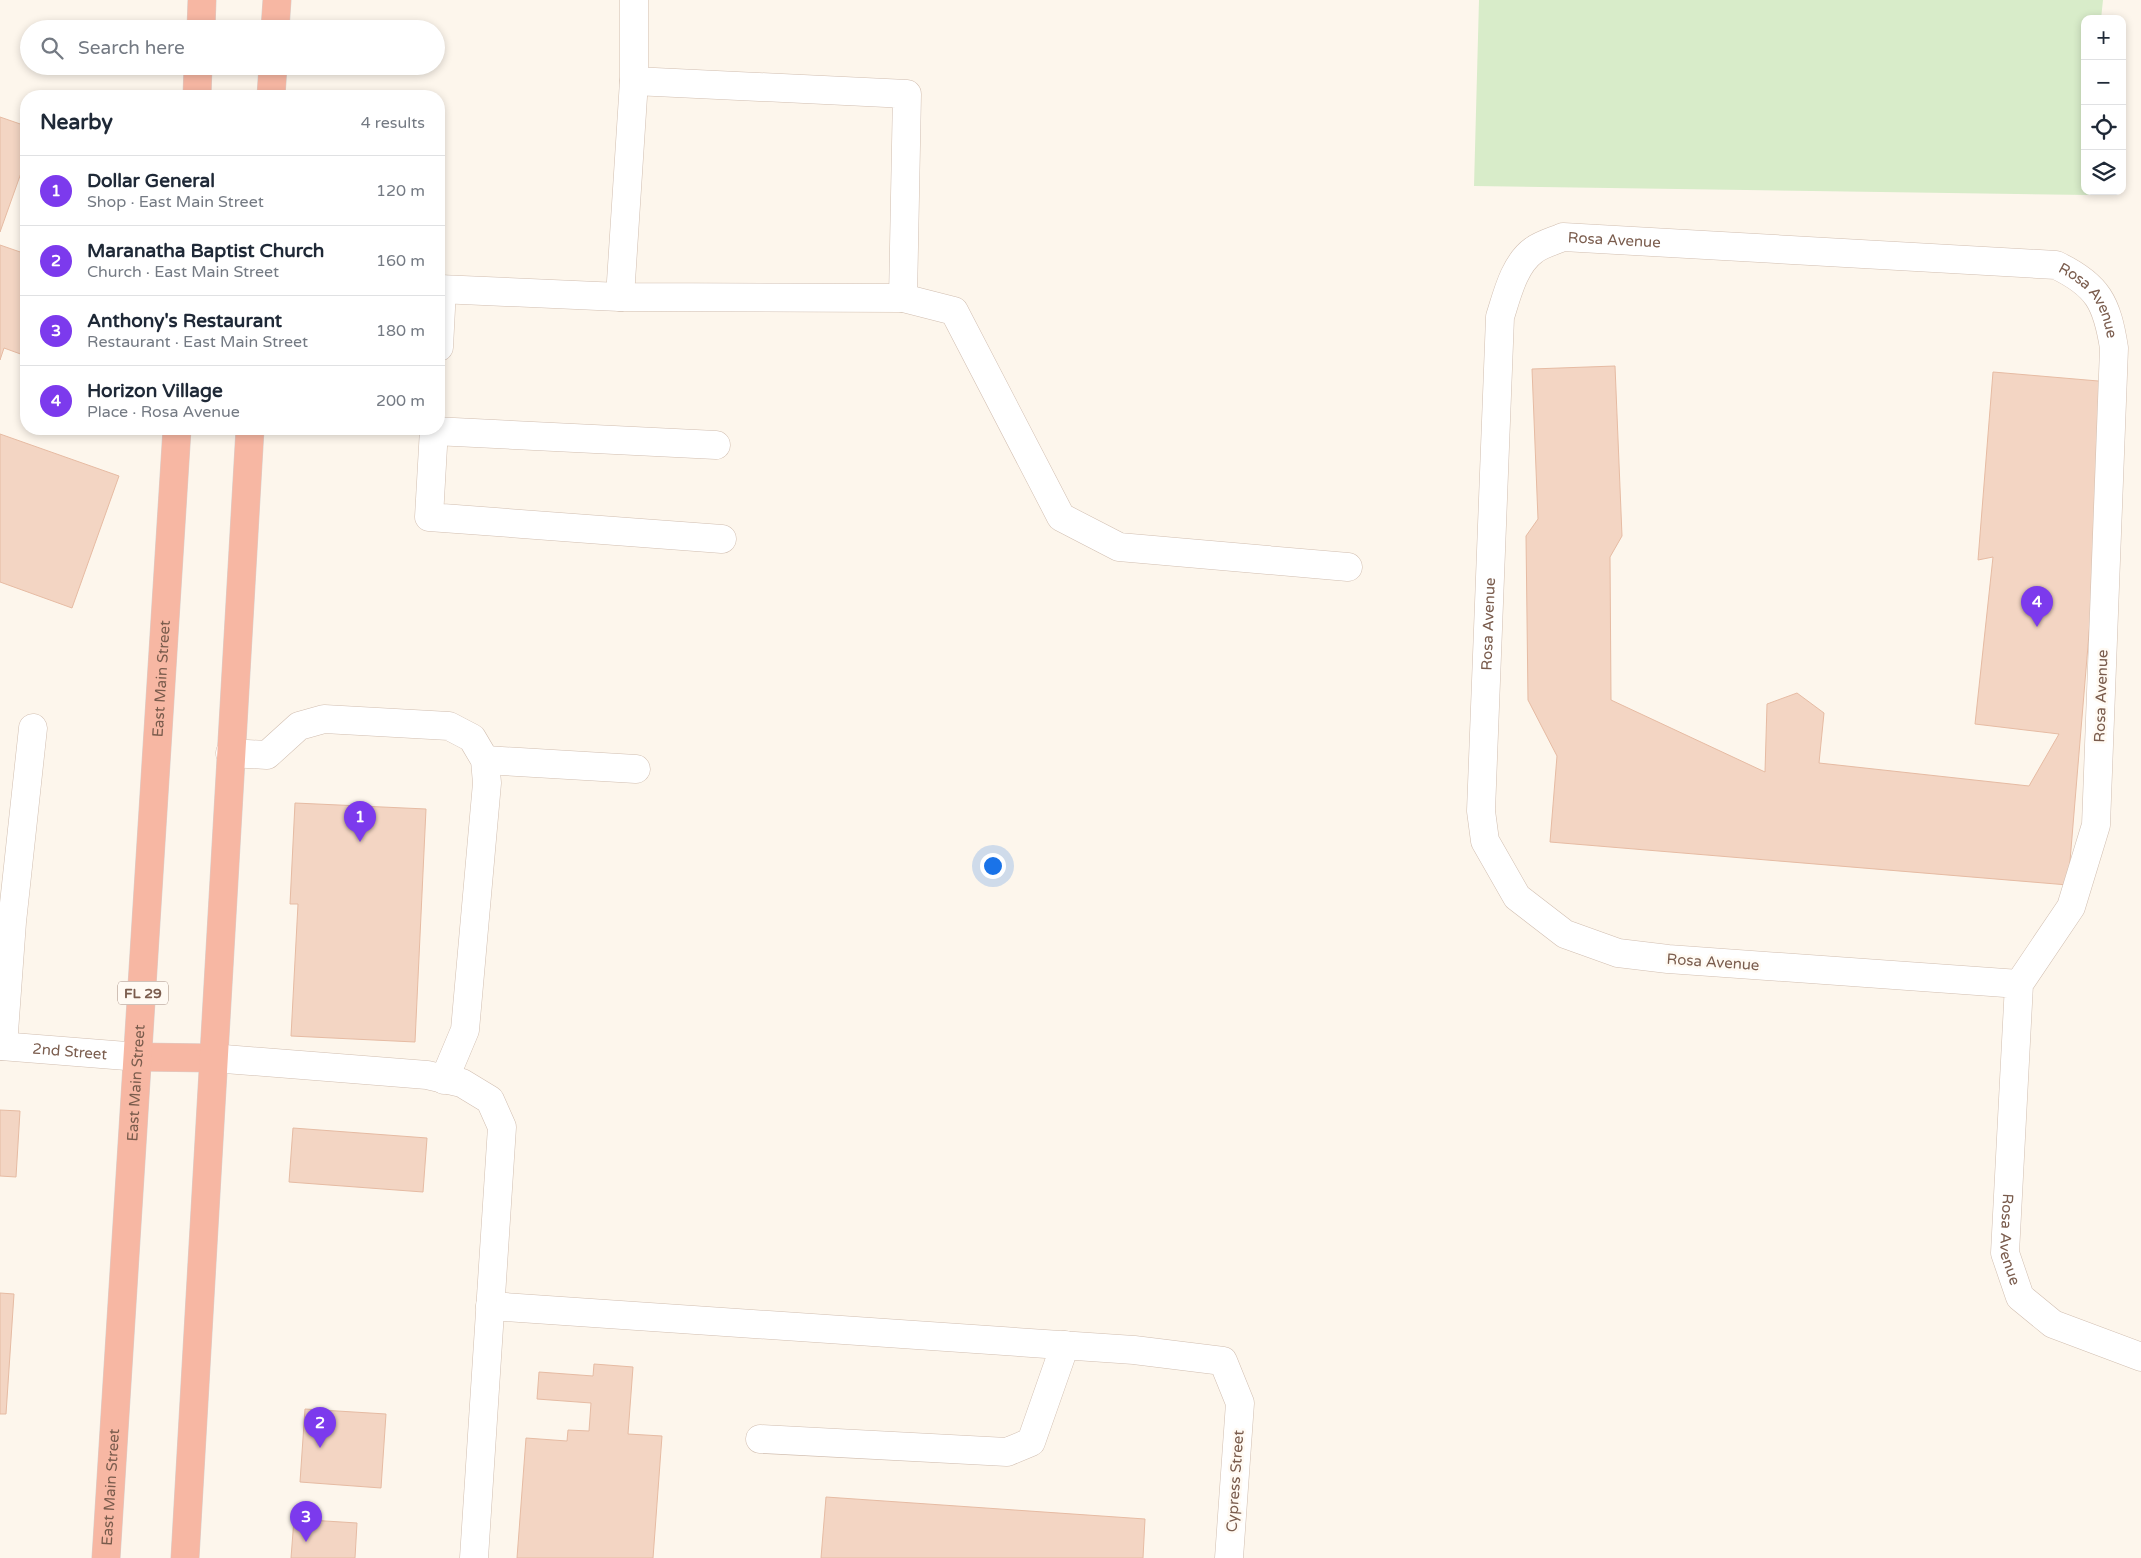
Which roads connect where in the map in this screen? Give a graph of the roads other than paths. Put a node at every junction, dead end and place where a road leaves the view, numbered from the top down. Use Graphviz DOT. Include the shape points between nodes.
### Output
graph roads {
  1 [pos="202,0"];
  2 [pos="277,0"];
  3 [pos="634,0"];
  4 [pos="201,20"];
  5 [pos="276,20"];
  6 [pos="197,75"];
  7 [pos="272,75"];
  8 [pos="634,81"];
  9 [pos="196,90"];
  10 [pos="271,90"];
  11 [pos="445,289"];
  12 [pos="620,297"];
  13 [pos="903,298"];
  14 [pos="445,431"];
  15 [pos="176,435"];
  16 [pos="250,435"];
  17 [pos="434,435"];
  18 [pos="716,445"];
  19 [pos="722,539"];
  20 [pos="1348,567"];
  21 [pos="33,728"];
  22 [pos="230,753"];
  23 [pos="485,760"];
  24 [pos="636,769"];
  25 [pos="2019,984"];
  26 [pos="1,1046"];
  27 [pos="139,1057"];
  28 [pos="212,1058"];
  29 [pos="444,1080"];
  30 [pos="490,1306"];
  31 [pos="1065,1345"];
  32 [pos="2141,1357"];
  33 [pos="760,1439"];
  34 [pos="106,1558"];
  35 [pos="185,1558"];
  36 [pos="474,1558"];
  37 [pos="1230,1558"];
  1 -- 4 [label="highway"];
  2 -- 5 [label="highway"];
  3 -- 8 [label="street"];
  6 -- 9 [label="highway"];
  7 -- 10 [label="highway"];
  8 -- 12 [label="street"];
  8 -- 13 [label="street" via="907,94"];
  11 -- 12 [label="street"];
  12 -- 13 [label="street"];
  13 -- 20 [label="street" via="954,311 1061,517 1119,547"];
  14 -- 18 [label="street"];
  15 -- 27 [label="highway, East Main Street / FL 29"];
  16 -- 22 [label="highway"];
  17 -- 19 [label="street" via="428,518"];
  21 -- 26 [label="street"];
  22 -- 23 [label="street" via="267,755 299,726 324,719 449,726 472,738"];
  22 -- 28 [label="highway"];
  23 -- 24 [label="street"];
  23 -- 29 [label="street" via="487,782 465,1030"];
  25 -- 25 [label="street, Rosa Avenue" via="2071,907 2096,825 2114,348 2110,319 2098,295 2077,275 2056,265 1563,238 1534,250 1518,269 1500,317 1481,811 1485,841 1517,897 1565,934 1618,953"];
  25 -- 32 [label="street, Rosa Avenue" via="2005,1253 2020,1297 2053,1324"];
  26 -- 27 [label="street, 2nd Street"];
  27 -- 28 [label="highway"];
  27 -- 34 [label="highway, East Main Street / FL 29"];
  28 -- 29 [label="street" via="427,1075"];
  28 -- 35 [label="highway"];
  29 -- 30 [label="street" via="462,1084 490,1100 502,1127"];
  30 -- 31 [label="street"];
  30 -- 36 [label="street"];
  31 -- 33 [label="street" via="1031,1442 1007,1452"];
  31 -- 37 [label="street, Cypress Street" via="1223,1361 1240,1403"];
}
